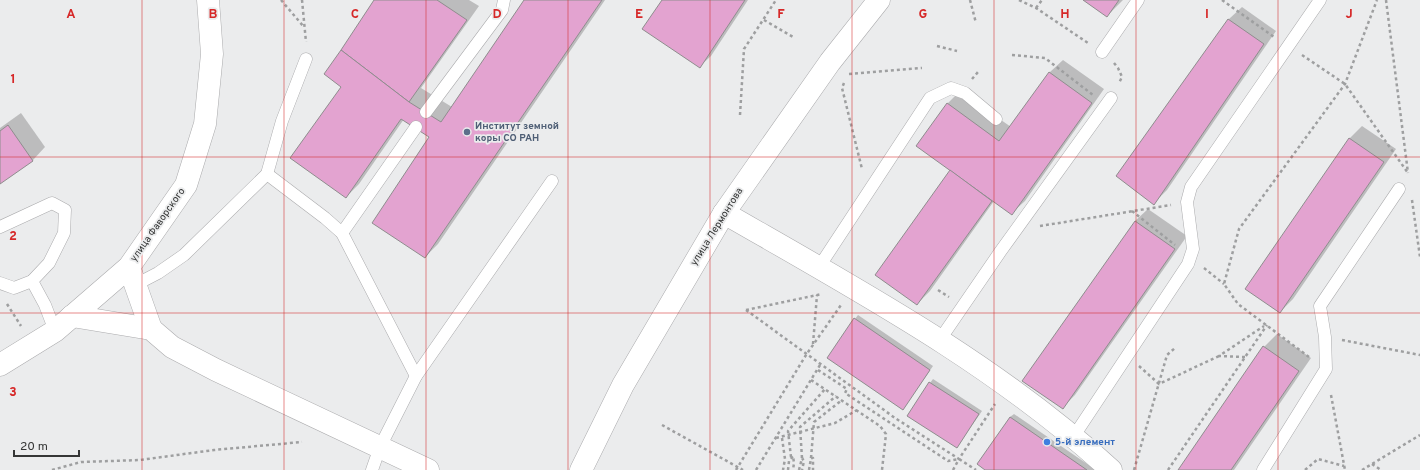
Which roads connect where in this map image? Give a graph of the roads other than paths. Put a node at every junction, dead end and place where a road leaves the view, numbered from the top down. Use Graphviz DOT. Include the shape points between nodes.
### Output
graph roads {
  1 [pos="208,0"];
  2 [pos="504,0"];
  3 [pos="880,0"];
  4 [pos="1138,0"];
  5 [pos="1320,0"];
  6 [pos="1102,52"];
  7 [pos="306,59"];
  8 [pos="1108,101"];
  9 [pos="426,112"];
  10 [pos="996,119"];
  11 [pos="416,127"];
  12 [pos="267,174"];
  13 [pos="552,181"];
  14 [pos="1399,189"];
  15 [pos="724,212"];
  16 [pos="0,227"];
  17 [pos="342,233"];
  18 [pos="819,267"];
  19 [pos="132,276"];
  20 [pos="32,281"];
  21 [pos="0,283"];
  22 [pos="72,316"];
  23 [pos="151,329"];
  24 [pos="55,331"];
  25 [pos="939,341"];
  26 [pos="0,365"];
  27 [pos="416,376"];
  28 [pos="1074,436"];
  29 [pos="380,447"];
  30 [pos="372,470"];
  31 [pos="428,470"];
  32 [pos="581,470"];
  33 [pos="1111,470"];
  34 [pos="1262,470"];
  1 -- 19 [label="street, улица Фаворского" via="212,54 205,124 186,185"];
  2 -- 9 [label="lane" via="502,10"];
  3 -- 15 [label="street, улица Лермонтова" via="830,62"];
  4 -- 6 [label="lane"];
  5 -- 28 [label="lane" via="1191,187 1186,202 1193,249 1188,264"];
  7 -- 12 [label="lane" via="282,121"];
  8 -- 25 [label="lane"];
  10 -- 18 [label="lane" via="965,93 951,88 930,98"];
  11 -- 17 [label="lane"];
  12 -- 17 [label="lane"];
  12 -- 19 [label="lane" via="184,255 158,273"];
  13 -- 27 [label="lane"];
  14 -- 34 [label="lane" via="1320,306 1325,337 1326,369"];
  15 -- 18 [label="street"];
  15 -- 32 [label="street, улица Лермонтова" via="623,386"];
  16 -- 20 [label="lane" via="52,203 65,210 64,233 50,262"];
  17 -- 27 [label="lane"];
  18 -- 25 [label="street"];
  19 -- 22 [label="street, улица Фаворского"];
  19 -- 23 [label="street"];
  20 -- 21 [label="lane" via="14,288"];
  20 -- 24 [label="lane" via="45,304"];
  22 -- 23 [label="street"];
  22 -- 24 [label="street, улица Фаворского"];
  23 -- 29 [label="street" via="172,347 216,370"];
  24 -- 26 [label="street, улица Фаворского"];
  25 -- 28 [label="street" via="1007,385"];
  27 -- 29 [label="lane"];
  28 -- 33 [label="street"];
  29 -- 30 [label="lane"];
  29 -- 31 [label="street"];
}
